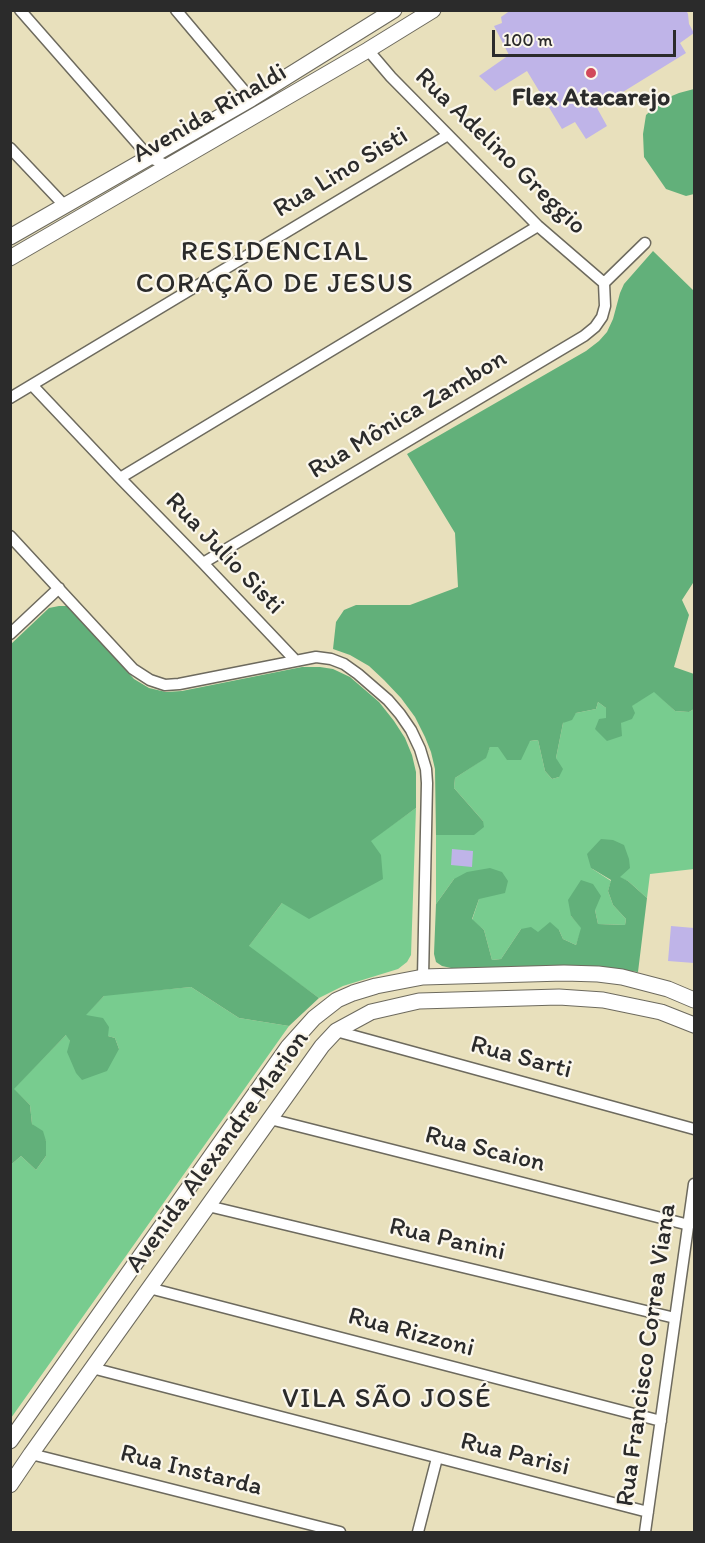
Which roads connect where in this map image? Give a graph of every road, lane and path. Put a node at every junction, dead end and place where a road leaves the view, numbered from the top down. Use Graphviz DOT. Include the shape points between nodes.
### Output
graph roads {
  1 [pos="20,10"];
  2 [pos="176,10"];
  3 [pos="394,10"];
  4 [pos="433,10"];
  5 [pos="368,50"];
  6 [pos="251,99"];
  7 [pos="448,135"];
  8 [pos="10,147"];
  9 [pos="150,158"];
  10 [pos="169,166"];
  11 [pos="64,206"];
  12 [pos="538,226"];
  13 [pos="10,237"];
  14 [pos="645,243"];
  15 [pos="10,258"];
  16 [pos="604,283"];
  17 [pos="32,385"];
  18 [pos="10,398"];
  19 [pos="120,478"];
  20 [pos="10,536"];
  21 [pos="203,563"];
  22 [pos="59,588"];
  23 [pos="10,634"];
  24 [pos="295,660"];
  25 [pos="423,977"];
  26 [pos="694,1000"];
  27 [pos="694,1025"];
  28 [pos="336,1031"];
  29 [pos="270,1119"];
  30 [pos="694,1129"];
  31 [pos="694,1184"];
  32 [pos="208,1206"];
  33 [pos="689,1225"];
  34 [pos="149,1288"];
  35 [pos="675,1318"];
  36 [pos="92,1368"];
  37 [pos="661,1421"];
  38 [pos="10,1441"];
  39 [pos="31,1454"];
  40 [pos="436,1458"];
  41 [pos="10,1485"];
  42 [pos="648,1512"];
  43 [pos="340,1533"];
  44 [pos="418,1533"];
  45 [pos="645,1533"];
  1 -- 9 [label="street"];
  2 -- 6 [label="street"];
  3 -- 6 [label="street, Avenida Rinaldi"];
  4 -- 5 [label="street, Avenida Rinaldi"];
  5 -- 7 [label="street, Rua Adelino Greggio"];
  5 -- 10 [label="street, Avenida Rinaldi"];
  6 -- 9 [label="street, Avenida Rinaldi"];
  7 -- 12 [label="street, Rua Adelino Greggio"];
  7 -- 17 [label="street, Rua Lino Sisti"];
  8 -- 11 [label="street"];
  9 -- 10 [label="street"];
  9 -- 11 [label="street, Avenida Rinaldi"];
  10 -- 15 [label="street, Avenida Rinaldi"];
  11 -- 13 [label="street, Avenida Rinaldi"];
  12 -- 16 [label="street, Rua Adelino Greggio"];
  12 -- 19 [label="street"];
  14 -- 16 [label="street"];
  16 -- 21 [label="street, Rua Mônica Zambon" via="602,317 584,336"];
  17 -- 18 [label="street, Rua Lino Sisti"];
  17 -- 19 [label="street, Rua Julio Sisti"];
  19 -- 21 [label="street, Rua Julio Sisti"];
  20 -- 22 [label="street"];
  21 -- 24 [label="street, Rua Julio Sisti"];
  22 -- 23 [label="street"];
  22 -- 24 [label="street" via="133,669 165,686"];
  24 -- 25 [label="street" via="316,657 345,664 388,700 420,749 427,783"];
  25 -- 26 [label="street, Avenida Alexandre Marion" via="598,974 668,989"];
  25 -- 38 [label="street, Avenida Alexandre Marion" via="353,993 314,1017 288,1047"];
  27 -- 28 [label="street, Avenida Alexandre Marion" via="660,1012 603,1000 559,997 419,1001 371,1012"];
  28 -- 29 [label="street, Avenida Alexandre Marion"];
  28 -- 30 [label="street, Rua Sarti"];
  29 -- 32 [label="street, Avenida Alexandre Marion"];
  29 -- 33 [label="street, Rua Scaion"];
  31 -- 33 [label="street, Rua Francisco Correa Viana"];
  32 -- 34 [label="street, Avenida Alexandre Marion"];
  32 -- 35 [label="street, Rua Panini"];
  33 -- 35 [label="street, Rua Francisco Correa Viana"];
  34 -- 36 [label="street, Avenida Alexandre Marion"];
  34 -- 37 [label="street, Rua Rizzoni"];
  35 -- 37 [label="street, Rua Francisco Correa Viana"];
  36 -- 39 [label="street, Avenida Alexandre Marion"];
  36 -- 40 [label="street, Rua Parisi"];
  37 -- 42 [label="street, Rua Francisco Correa Viana"];
  39 -- 41 [label="street, Avenida Alexandre Marion"];
  39 -- 43 [label="street, Rua Instarda"];
  40 -- 42 [label="street, Rua Parisi"];
  40 -- 44 [label="street"];
  42 -- 45 [label="street, Rua Francisco Correa Viana"];
}
